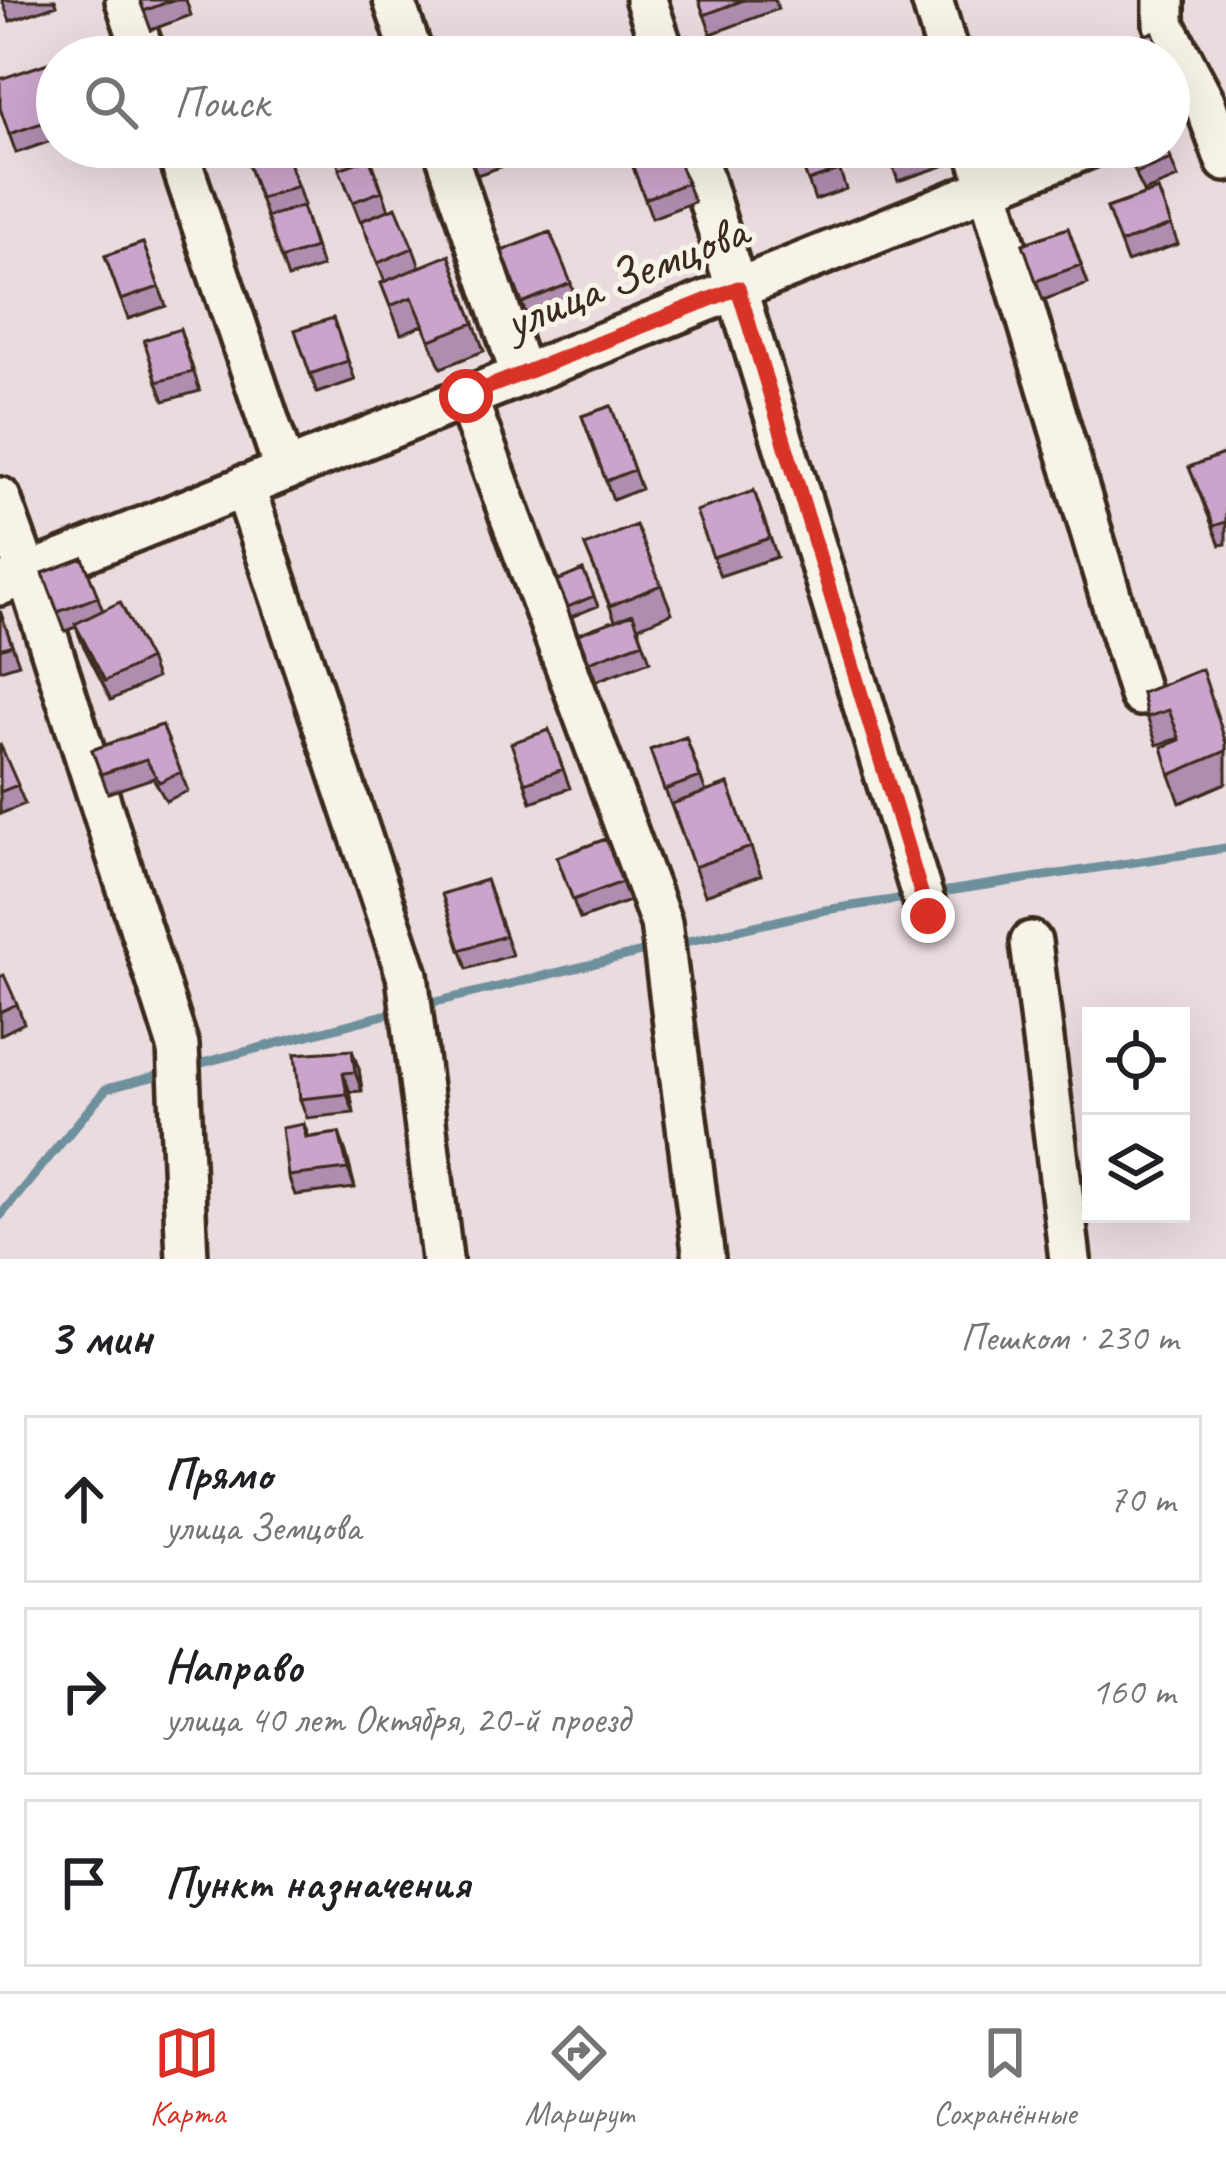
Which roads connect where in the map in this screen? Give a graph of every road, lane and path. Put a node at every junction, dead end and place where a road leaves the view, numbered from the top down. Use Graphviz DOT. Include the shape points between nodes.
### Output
graph roads {
  1 [pos="126,0"];
  2 [pos="394,0"];
  3 [pos="646,0"];
  4 [pos="932,0"];
  5 [pos="1164,0"];
  6 [pos="138,36"];
  7 [pos="406,36"];
  8 [pos="657,36"];
  9 [pos="943,36"];
  10 [pos="1169,36"];
  11 [pos="1200,103"];
  12 [pos="1226,161"];
  13 [pos="183,168"];
  14 [pos="451,168"];
  15 [pos="700,168"];
  16 [pos="982,168"];
  17 [pos="1038,168"];
  18 [pos="988,188"];
  19 [pos="738,288"];
  20 [pos="521,374"];
  21 [pos="466,396"];
  22 [pos="285,470"];
  23 [pos="244,486"];
  24 [pos="0,498"];
  25 [pos="13,579"];
  26 [pos="1140,694"];
  27 [pos="928,916"];
  28 [pos="1031,942"];
  29 [pos="187,1259"];
  30 [pos="442,1259"];
  31 [pos="704,1259"];
  32 [pos="1070,1259"];
  1 -- 6 [label="street"];
  2 -- 7 [label="street"];
  3 -- 8 [label="street"];
  4 -- 9 [label="street"];
  5 -- 10 [label="street"];
  11 -- 12 [label="street"];
  13 -- 22 [label="street"];
  14 -- 20 [label="street"];
  15 -- 19 [label="street"];
  16 -- 18 [label="street"];
  17 -- 18 [label="street, улица Земцова"];
  18 -- 19 [label="street, улица Земцова"];
  18 -- 26 [label="street"];
  19 -- 20 [label="street, улица Земцова"];
  19 -- 27 [label="street"];
  20 -- 21 [label="street, улица Земцова"];
  21 -- 22 [label="street, улица Земцова"];
  21 -- 31 [label="street" via="661,923"];
  22 -- 23 [label="street, улица Земцова"];
  23 -- 25 [label="street, улица Земцова"];
  23 -- 30 [label="street" via="407,975"];
  24 -- 25 [label="street"];
  25 -- 29 [label="street" via="178,1046"];
  28 -- 32 [label="street"];
}
